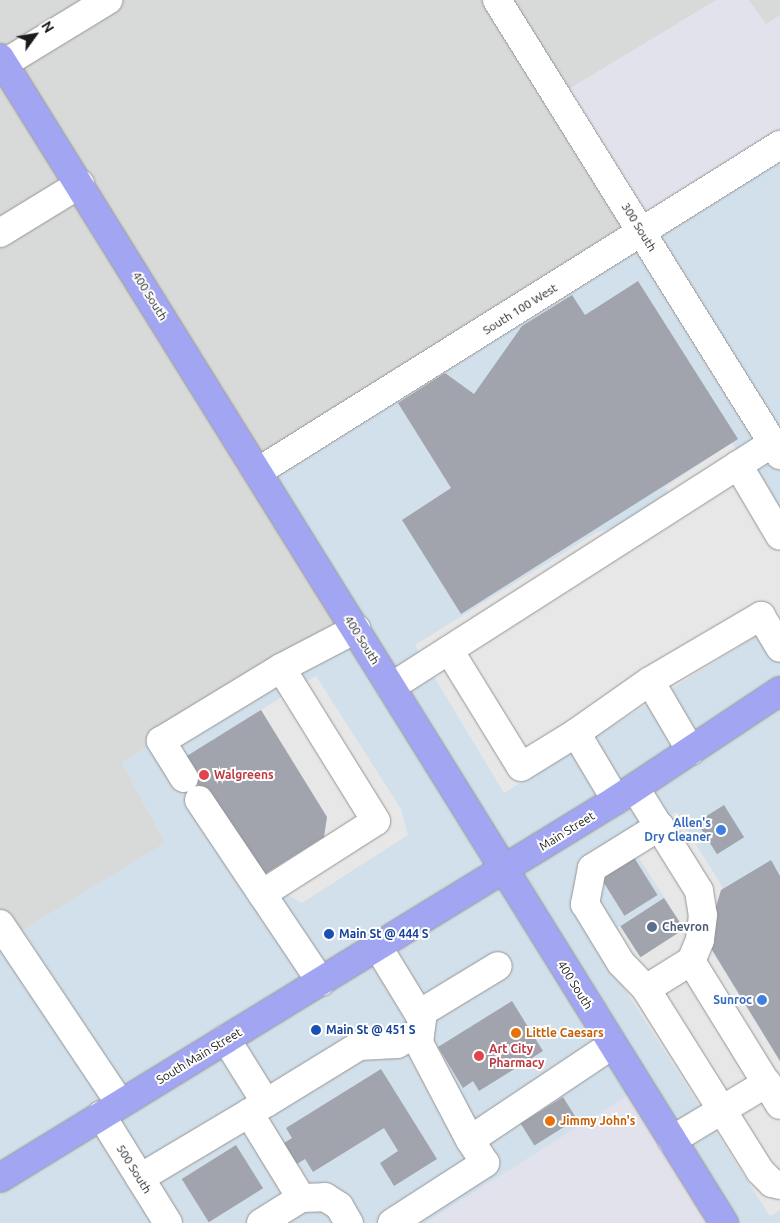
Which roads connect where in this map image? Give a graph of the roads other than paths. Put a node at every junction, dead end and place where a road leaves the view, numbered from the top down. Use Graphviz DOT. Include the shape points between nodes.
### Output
graph roads {
  1 [pos="108,0"];
  2 [pos="496,0"];
  3 [pos="1,63"];
  4 [pos="780,145"];
  5 [pos="80,184"];
  6 [pos="0,233"];
  7 [pos="642,233"];
  8 [pos="778,449"];
  9 [pos="738,465"];
  10 [pos="259,471"];
  11 [pos="780,536"];
  12 [pos="771,610"];
  13 [pos="356,629"];
  14 [pos="780,648"];
  15 [pos="450,650"];
  16 [pos="281,668"];
  17 [pos="650,681"];
  18 [pos="391,687"];
  19 [pos="780,691"];
  20 [pos="576,733"];
  21 [pos="691,751"];
  22 [pos="626,794"];
  23 [pos="660,826"];
  24 [pos="502,870"];
  25 [pos="262,894"];
  26 [pos="0,924"];
  27 [pos="378,947"];
  28 [pos="691,960"];
  29 [pos="350,964"];
  30 [pos="498,966"];
  31 [pos="321,982"];
  32 [pos="646,989"];
  33 [pos="420,1023"];
  34 [pos="226,1039"];
  35 [pos="612,1045"];
  36 [pos="774,1094"];
  37 [pos="258,1108"];
  38 [pos="111,1109"];
  39 [pos="723,1110"];
  40 [pos="470,1140"];
  41 [pos="672,1140"];
  42 [pos="0,1178"];
  43 [pos="140,1178"];
  44 [pos="780,1184"];
  45 [pos="301,1198"];
  46 [pos="168,1223"];
  47 [pos="261,1223"];
  48 [pos="349,1223"];
  49 [pos="392,1223"];
  50 [pos="724,1223"];
  1 -- 3 [label="street"];
  2 -- 7 [label="street, 300 South"];
  3 -- 5 [label="main road, 400 South"];
  4 -- 7 [label="street, South 100 West"];
  5 -- 6 [label="street"];
  5 -- 10 [label="main road, 400 South"];
  7 -- 8 [label="street, 300 South"];
  7 -- 10 [label="street, South 100 West"];
  8 -- 9 [label="street"];
  9 -- 11 [label="street"];
  9 -- 15 [label="street"];
  10 -- 13 [label="main road, 400 South"];
  12 -- 14 [label="street"];
  12 -- 17 [label="street"];
  13 -- 16 [label="street"];
  13 -- 18 [label="main road, 400 South"];
  15 -- 18 [label="street"];
  15 -- 20 [label="street" via="522,767"];
  16 -- 25 [label="street" via="376,822"];
  16 -- 25 [label="street" via="161,741"];
  17 -- 20 [label="street"];
  17 -- 21 [label="street"];
  18 -- 24 [label="main road, 400 South"];
  19 -- 21 [label="main road, Main Street"];
  20 -- 22 [label="street"];
  21 -- 22 [label="main road, Main Street"];
  22 -- 23 [label="street"];
  22 -- 24 [label="main road, Main Street"];
  23 -- 28 [label="street" via="699,891 703,915"];
  23 -- 32 [label="street" via="592,868 586,887 585,904 621,963"];
  24 -- 27 [label="main road, Main Street"];
  24 -- 35 [label="main road, 400 South"];
  25 -- 31 [label="street"];
  26 -- 38 [label="street, 500 South"];
  27 -- 29 [label="main road, Main Street"];
  27 -- 33 [label="street"];
  28 -- 32 [label="street"];
  28 -- 36 [label="street"];
  29 -- 31 [label="main road, South Main Street"];
  30 -- 33 [label="street"];
  31 -- 34 [label="main road, South Main Street"];
  32 -- 39 [label="street"];
  33 -- 37 [label="street" via="397,1044 359,1046"];
  33 -- 40 [label="street" via="419,1043"];
  34 -- 37 [label="street"];
  34 -- 38 [label="main road, South Main Street"];
  35 -- 40 [label="street"];
  35 -- 41 [label="main road, 400 South"];
  36 -- 39 [label="street"];
  37 -- 43 [label="street"];
  37 -- 45 [label="street"];
  38 -- 42 [label="main road, South Main Street"];
  38 -- 43 [label="street, 500 South"];
  39 -- 41 [label="street"];
  39 -- 44 [label="street" via="760,1171 772,1184"];
  40 -- 49 [label="street" via="485,1163"];
  41 -- 50 [label="main road, 400 South"];
  43 -- 46 [label="street, 500 South"];
  45 -- 47 [label="street"];
  45 -- 48 [label="street" via="325,1197 339,1206"];
}
